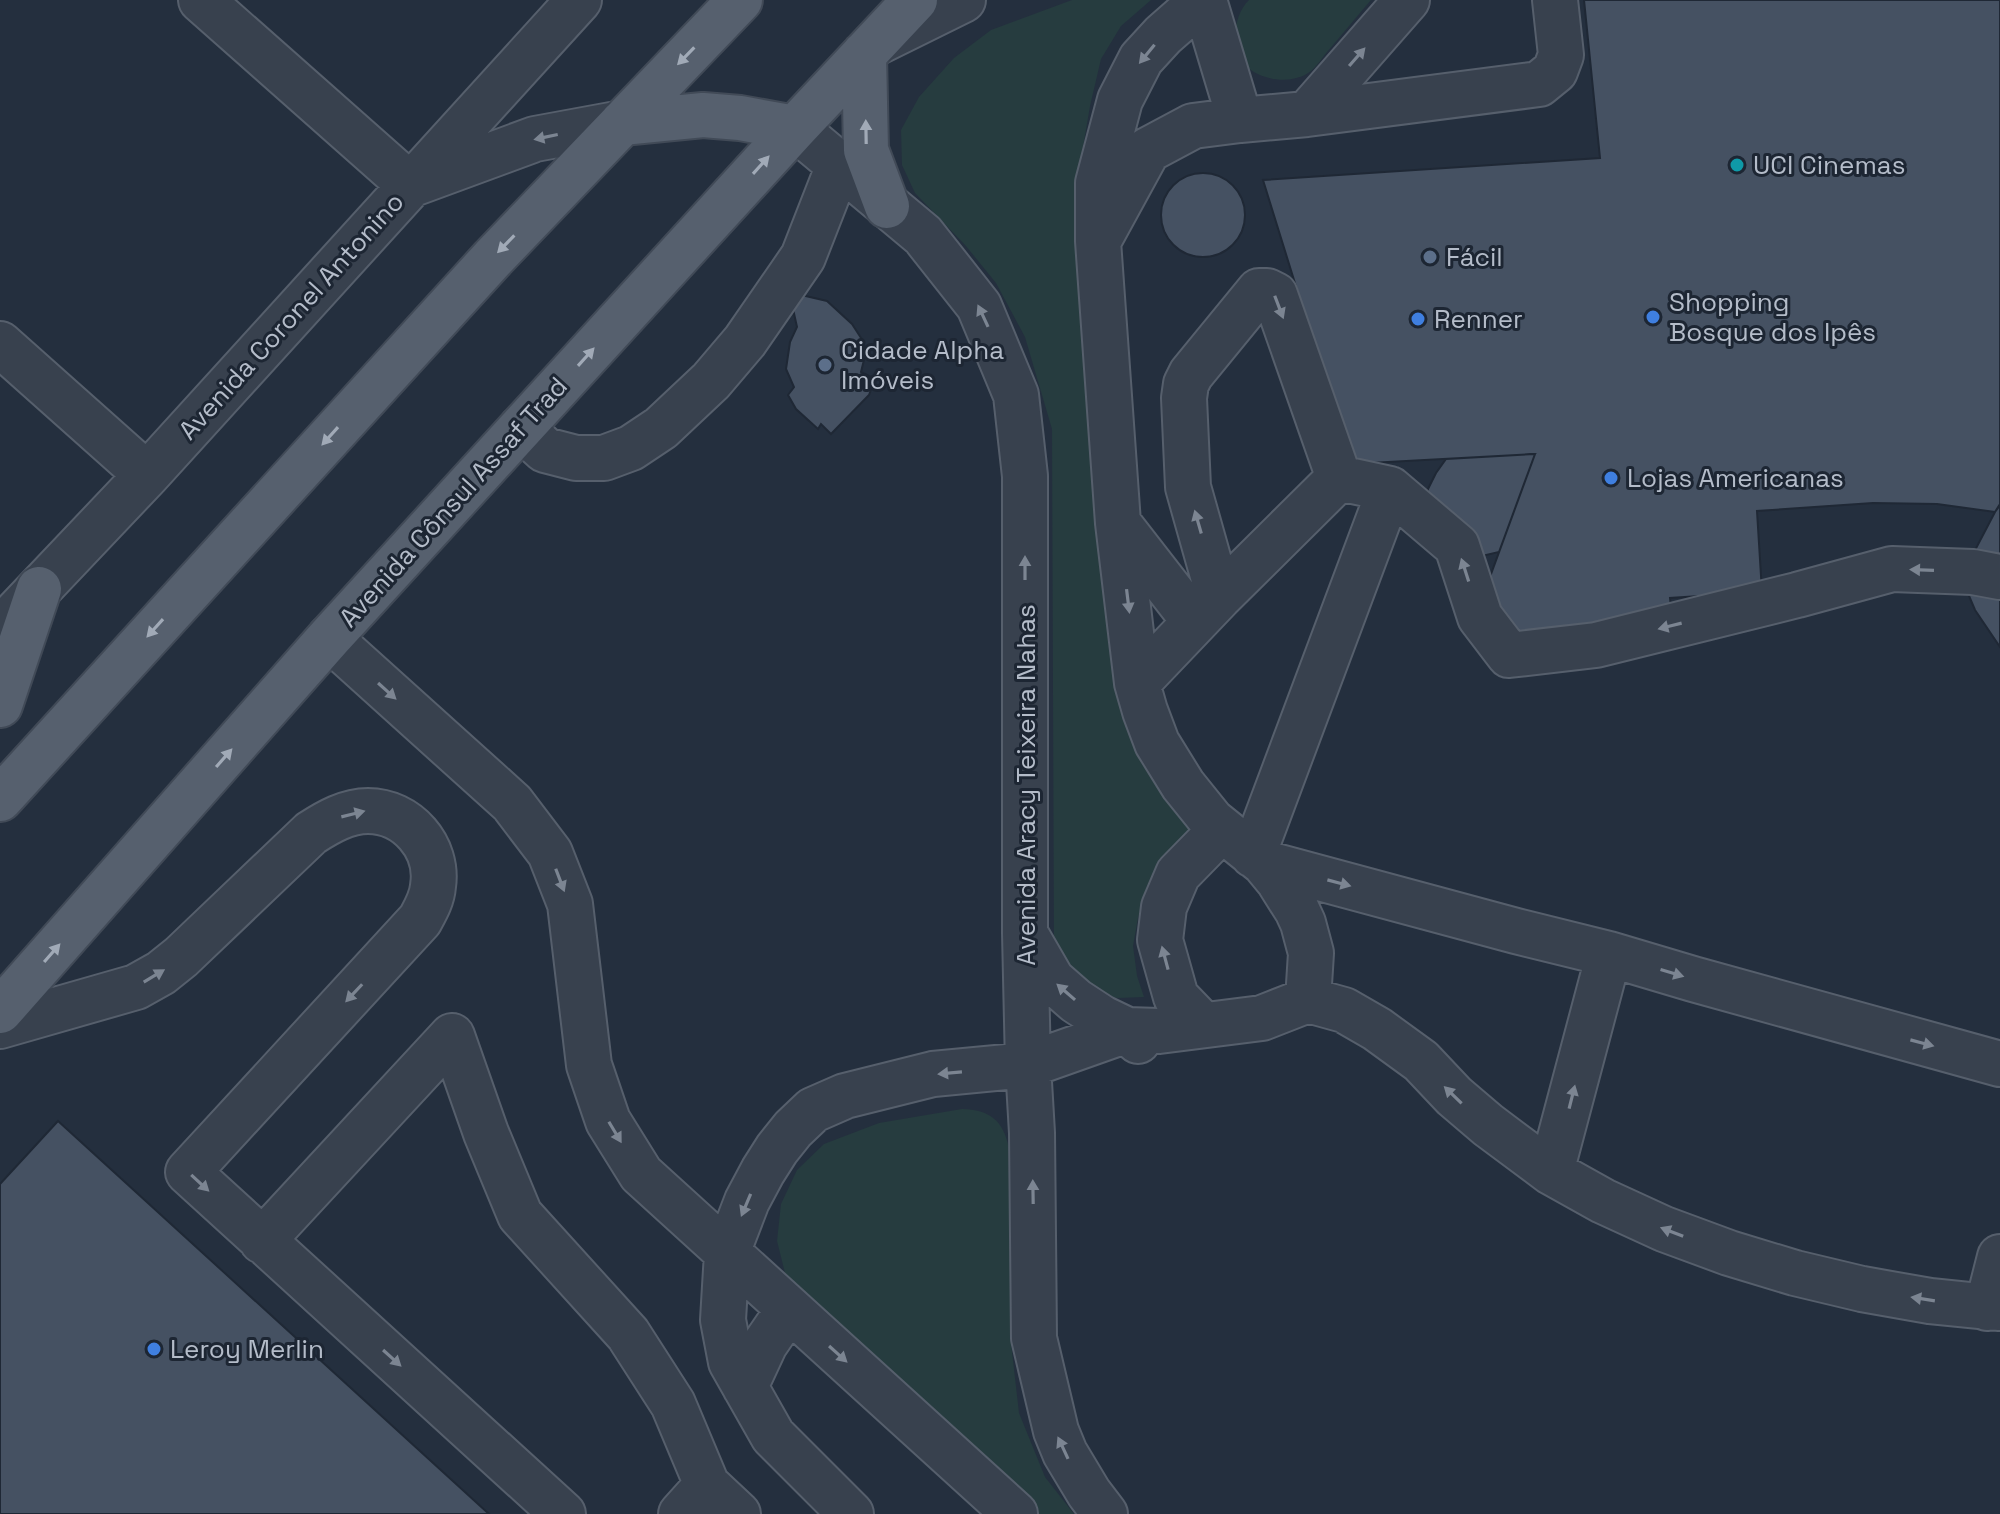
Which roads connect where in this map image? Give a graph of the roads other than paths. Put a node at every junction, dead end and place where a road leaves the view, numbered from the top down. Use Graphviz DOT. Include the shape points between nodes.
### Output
graph roads {
  1 [pos="201,0"];
  2 [pos="579,0"];
  3 [pos="740,0"];
  4 [pos="915,0"];
  5 [pos="963,0"];
  6 [pos="1203,0"];
  7 [pos="1407,0"];
  8 [pos="1555,0"];
  9 [pos="869,49"];
  10 [pos="1307,114"];
  11 [pos="1240,120"];
  12 [pos="622,123"];
  13 [pos="795,128"];
  14 [pos="839,165"];
  15 [pos="410,185"];
  16 [pos="887,206"];
  17 [pos="1098,241"];
  18 [pos="0,344"];
  19 [pos="521,428"];
  20 [pos="147,475"];
  21 [pos="1339,478"];
  22 [pos="1390,489"];
  23 [pos="1118,523"];
  24 [pos="2000,577"];
  25 [pos="39,589"];
  26 [pos="1207,609"];
  27 [pos="0,630"];
  28 [pos="329,638"];
  29 [pos="1137,683"];
  30 [pos="0,705"];
  31 [pos="0,799"];
  32 [pos="1246,849"];
  33 [pos="1025,933"];
  34 [pos="1609,954"];
  35 [pos="1308,1000"];
  36 [pos="0,1011"];
  37 [pos="1262,1018"];
  38 [pos="1202,1024"];
  39 [pos="0,1026"];
  40 [pos="1127,1030"];
  41 [pos="2000,1064"];
  42 [pos="1028,1065"];
  43 [pos="1551,1172"];
  44 [pos="262,1241"];
  45 [pos="727,1253"];
  46 [pos="2000,1257"];
  47 [pos="1993,1308"];
  48 [pos="789,1309"];
  49 [pos="745,1387"];
  50 [pos="709,1504"];
  51 [pos="563,1514"];
  52 [pos="851,1514"];
  53 [pos="1015,1514"];
  54 [pos="1105,1514"];
  1 -- 15 [label="street"];
  2 -- 15 [label="street, Avenida Coronel Antonino"];
  3 -- 12 [label="main road, one-way"];
  4 -- 9 [label="main road, Avenida Cônsul Assaf Trad"];
  5 -- 9 [label="street"];
  6 -- 11 [label="street"];
  6 -- 17 [label="street, one-way" via="1141,59 1120,100 1098,183"];
  10 -- 7 [label="street, one-way"];
  8 -- 10 [label="street" via="1561,55 1555,71 1539,84"];
  9 -- 13 [label="main road, Avenida Cônsul Assaf Trad"];
  16 -- 9 [label="main road, one-way" via="866,150"];
  10 -- 11 [label="street"];
  11 -- 17 [label="street" via="1193,126 1148,150"];
  12 -- 13 [label="main road" via="703,115"];
  12 -- 15 [label="street, one-way" via="535,139"];
  12 -- 31 [label="main road, one-way"];
  13 -- 14 [label="street, Avenida Aracy Teixeira Nahas"];
  19 -- 13 [label="main road, Avenida Cônsul Assaf Trad, one-way"];
  14 -- 16 [label="street, Avenida Aracy Teixeira Nahas"];
  14 -- 19 [label="street" via="803,257 745,341 661,428 604,458 576,458 545,450"];
  15 -- 20 [label="street, Avenida Coronel Antonino"];
  33 -- 16 [label="street, Avenida Aracy Teixeira Nahas, one-way" via="1025,476 1016,395 979,306 923,235"];
  17 -- 23 [label="street"];
  18 -- 20 [label="street"];
  19 -- 28 [label="main road, Avenida Cônsul Assaf Trad"];
  20 -- 25 [label="street, Avenida Coronel Antonino"];
  21 -- 22 [label="street"];
  21 -- 26 [label="street"];
  26 -- 21 [label="street, one-way" via="1188,487 1186,384 1259,291 1275,295"];
  24 -- 22 [label="street, one-way" via="1892,569 1596,645 1509,655 1480,617 1457,546"];
  22 -- 32 [label="street"];
  23 -- 26 [label="street"];
  23 -- 29 [label="street, one-way"];
  25 -- 27 [label="street, Avenida Coronel Antonino"];
  25 -- 30 [label="main road"];
  26 -- 29 [label="street"];
  36 -- 28 [label="main road, Avenida Cônsul Assaf Trad, one-way"];
  28 -- 45 [label="street, one-way" via="512,803 550,853 570,904 589,1065 608,1121 641,1174"];
  29 -- 32 [label="street" via="1157,743 1183,785"];
  32 -- 34 [label="street, one-way"];
  32 -- 35 [label="street" via="1278,880 1303,923 1311,953"];
  38 -- 32 [label="street, one-way" via="1176,997 1160,940 1164,907 1178,874"];
  40 -- 33 [label="street, one-way" via="1083,1006 1052,980"];
  33 -- 42 [label="street, Avenida Aracy Teixeira Nahas"];
  34 -- 41 [label="street, one-way"];
  43 -- 34 [label="street, one-way"];
  35 -- 37 [label="street"];
  43 -- 35 [label="street, one-way" via="1377,1029 1344,1010"];
  37 -- 38 [label="street"];
  37 -- 40 [label="street" via="1228,1048 1154,1057"];
  38 -- 40 [label="street"];
  39 -- 44 [label="street, one-way" via="136,987 161,973 328,822 367,811 403,821 425,843 433,863 430,901 420,920 188,1172"];
  40 -- 42 [label="street"];
  42 -- 45 [label="street, one-way" via="933,1074 845,1096 813,1110 763,1171"];
  54 -- 42 [label="street, Avenida Aracy Teixeira Nahas, one-way" via="1056,1431 1034,1338"];
  47 -- 43 [label="street, one-way" via="1862,1289 1729,1253 1664,1229"];
  44 -- 50 [label="street" via="452,1036 520,1215 628,1334 673,1404"];
  44 -- 51 [label="street, one-way"];
  45 -- 48 [label="street"];
  45 -- 49 [label="street" via="723,1320 731,1362"];
  46 -- 47 [label="street"];
  48 -- 49 [label="street"];
  48 -- 53 [label="street, one-way"];
  49 -- 52 [label="street" via="773,1436"];
}
